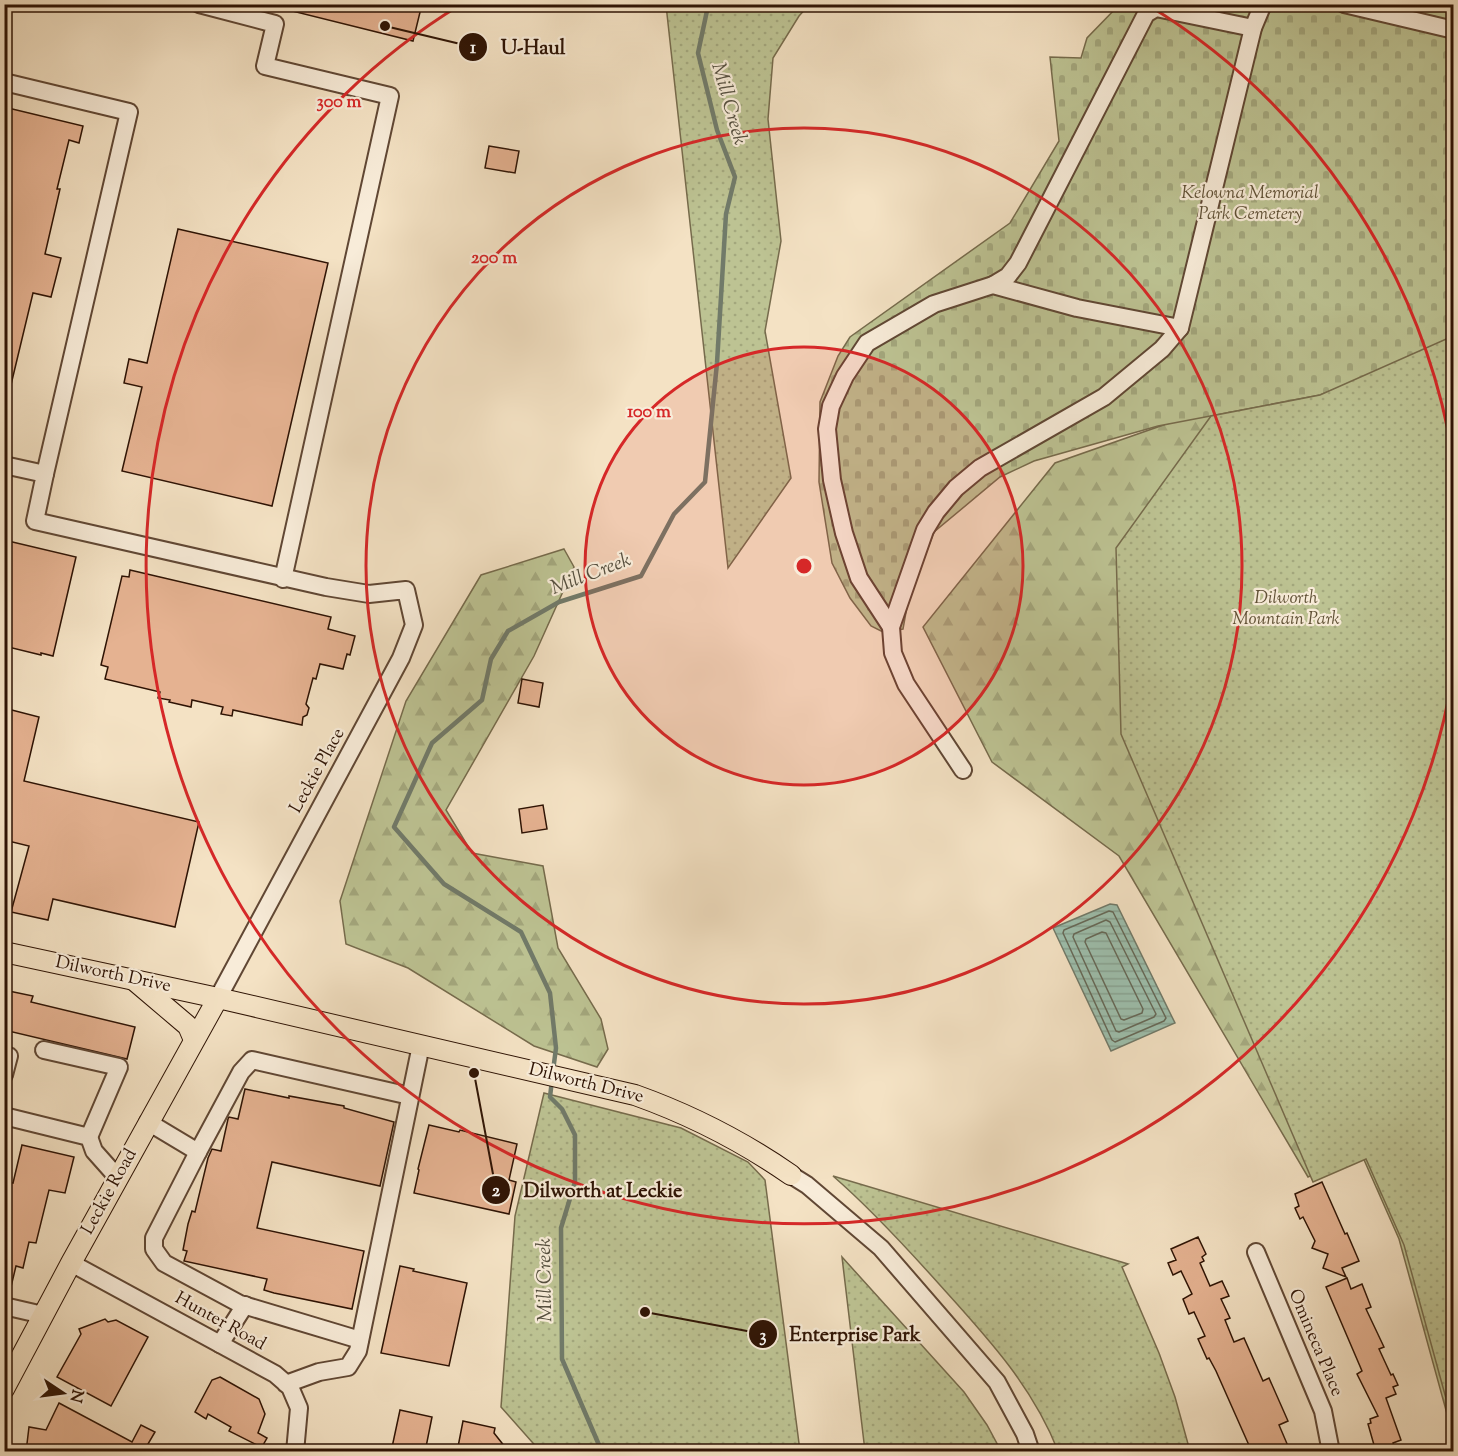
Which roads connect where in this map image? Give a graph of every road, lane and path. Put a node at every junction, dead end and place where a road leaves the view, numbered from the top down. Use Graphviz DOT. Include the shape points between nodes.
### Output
graph roads {
  1 [pos="199,4"];
  2 [pos="1263,4"];
  3 [pos="1344,4"];
  4 [pos="1253,28"];
  5 [pos="1454,30"];
  6 [pos="4,82"];
  7 [pos="993,285"];
  8 [pos="1180,328"];
  9 [pos="4,465"];
  10 [pos="45,474"];
  11 [pos="283,579"];
  12 [pos="891,627"];
  13 [pos="963,770"];
  14 [pos="4,952"];
  15 [pos="135,981"];
  16 [pos="218,998"];
  17 [pos="194,1040"];
  18 [pos="421,1045"];
  19 [pos="44,1050"];
  20 [pos="4,1055"];
  21 [pos="4,1075"];
  22 [pos="410,1096"];
  23 [pos="4,1116"];
  24 [pos="148,1122"];
  25 [pos="90,1137"];
  26 [pos="198,1152"];
  27 [pos="791,1174"];
  28 [pos="118,1178"];
  29 [pos="1256,1252"];
  30 [pos="71,1263"];
  31 [pos="245,1305"];
  32 [pos="4,1306"];
  33 [pos="43,1316"];
  34 [pos="360,1340"];
  35 [pos="220,1344"];
  36 [pos="286,1384"];
  37 [pos="4,1389"];
  38 [pos="295,1452"];
  39 [pos="1031,1452"];
  40 [pos="1331,1452"];
  1 -- 11 [label="street" via="275,24 265,66 390,96"];
  2 -- 4 [label="street"];
  3 -- 5 [label="street"];
  4 -- 7 [label="street" via="1156,8 1146,14 1018,263 1008,276"];
  4 -- 8 [label="street"];
  6 -- 10 [label="street" via="129,112"];
  7 -- 8 [label="street" via="1077,308"];
  7 -- 12 [label="street" via="934,304 867,343 831,406 827,429 832,480 844,533 859,578"];
  8 -- 12 [label="street" via="1155,355 1104,397 980,468 956,488 925,530"];
  9 -- 10 [label="street"];
  10 -- 11 [label="street" via="35,521"];
  11 -- 16 [label="street, Leckie Place" via="369,594 406,590 414,625 401,658"];
  12 -- 13 [label="street" via="893,653 906,684"];
  14 -- 15 [label="main road, Dilworth Drive"];
  15 -- 16 [label="main road, Dilworth Drive"];
  15 -- 17 [label="main road" via="188,1026"];
  16 -- 17 [label="main road, Leckie Road"];
  16 -- 18 [label="main road, Dilworth Drive"];
  17 -- 24 [label="main road, Leckie Road"];
  18 -- 22 [label="street"];
  18 -- 27 [label="main road, Dilworth Drive" via="635,1095 687,1115 755,1150"];
  19 -- 25 [label="street" via="119,1067"];
  20 -- 21 [label="street" via="9,1056"];
  22 -- 26 [label="street" via="252,1060 241,1072"];
  22 -- 34 [label="street"];
  23 -- 25 [label="street"];
  24 -- 26 [label="street"];
  24 -- 28 [label="main road, Leckie Road"];
  25 -- 28 [label="street" via="94,1151"];
  26 -- 31 [label="street" via="160,1223 154,1249 164,1263"];
  27 -- 39 [label="street, Dilworth Drive" via="881,1248 996,1382"];
  28 -- 30 [label="main road, Leckie Road"];
  29 -- 40 [label="street, Omineca Place" via="1323,1411"];
  30 -- 33 [label="main road, Leckie Road"];
  30 -- 35 [label="street, Hunter Road"];
  31 -- 34 [label="street"];
  31 -- 35 [label="street"];
  32 -- 33 [label="street"];
  33 -- 37 [label="main road, Leckie Road"];
  34 -- 36 [label="street" via="348,1367 318,1372"];
  35 -- 36 [label="street, Hunter Road"];
  36 -- 38 [label="street, Hunter Road" via="299,1408"];
}
